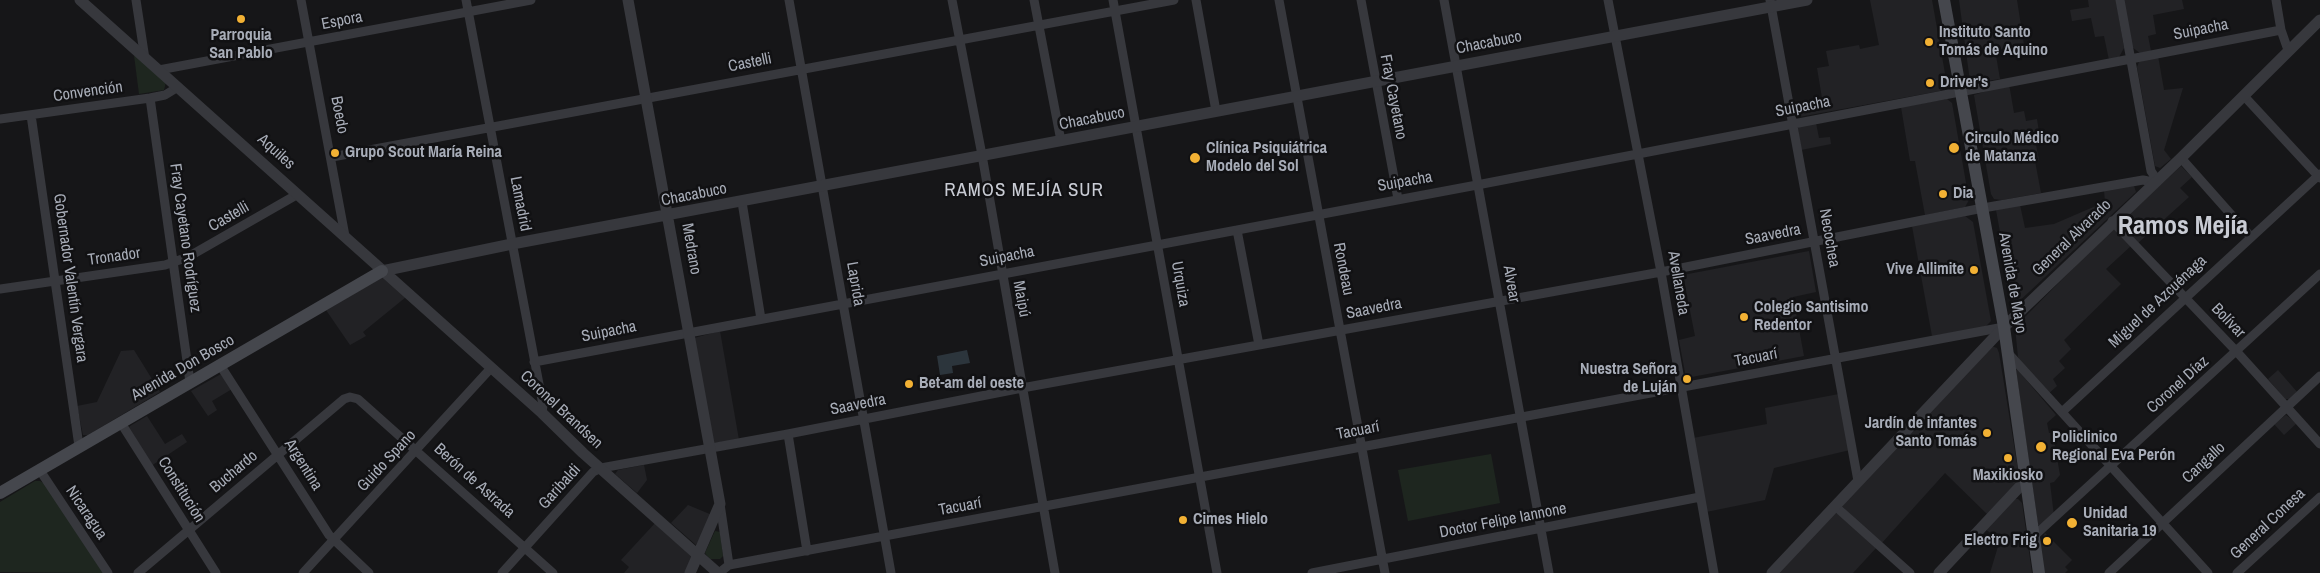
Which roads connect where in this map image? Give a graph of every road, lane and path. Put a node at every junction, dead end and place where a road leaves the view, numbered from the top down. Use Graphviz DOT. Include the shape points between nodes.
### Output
graph roads {
  1 [pos="80,0"];
  2 [pos="136,0"];
  3 [pos="302,0"];
  4 [pos="466,0"];
  5 [pos="531,0"];
  6 [pos="628,0"];
  7 [pos="789,0"];
  8 [pos="952,0"];
  9 [pos="1034,0"];
  10 [pos="1113,0"];
  11 [pos="1174,0"];
  12 [pos="1196,0"];
  13 [pos="1279,0"];
  14 [pos="1361,0"];
  15 [pos="1444,0"];
  16 [pos="1608,0"];
  17 [pos="1807,0"];
  18 [pos="1944,0"];
  19 [pos="2120,0"];
  20 [pos="2276,0"];
  21 [pos="1771,3"];
  22 [pos="468,11"];
  23 [pos="1115,11"];
  24 [pos="2320,20"];
  25 [pos="1038,26"];
  26 [pos="2281,30"];
  27 [pos="1615,35"];
  28 [pos="960,40"];
  29 [pos="310,42"];
  30 [pos="2288,50"];
  31 [pos="146,59"];
  32 [pos="2131,59"];
  33 [pos="1456,66"];
  34 [pos="802,69"];
  35 [pos="159,70"];
  36 [pos="1375,82"];
  37 [pos="178,87"];
  38 [pos="1961,92"];
  39 [pos="2244,96"];
  40 [pos="1297,97"];
  41 [pos="150,98"];
  42 [pos="646,98"];
  43 [pos="1216,111"];
  44 [pos="31,115"];
  45 [pos="0,119"];
  46 [pos="1793,124"];
  47 [pos="1136,127"];
  48 [pos="490,128"];
  49 [pos="1061,141"];
  50 [pos="1637,154"];
  51 [pos="982,155"];
  52 [pos="332,158"];
  53 [pos="2181,158"];
  54 [pos="2319,176"];
  55 [pos="2154,183"];
  56 [pos="1477,185"];
  57 [pos="824,186"];
  58 [pos="298,194"];
  59 [pos="1398,199"];
  60 [pos="742,202"];
  61 [pos="1983,208"];
  62 [pos="1317,214"];
  63 [pos="668,216"];
  64 [pos="2112,221"];
  65 [pos="1237,230"];
  66 [pos="345,236"];
  67 [pos="2251,237"];
  68 [pos="1815,242"];
  69 [pos="512,244"];
  70 [pos="1157,244"];
  71 [pos="173,263"];
  72 [pos="382,271"];
  73 [pos="1661,272"];
  74 [pos="1002,274"];
  75 [pos="2320,274"];
  76 [pos="55,280"];
  77 [pos="0,289"];
  78 [pos="2186,298"];
  79 [pos="1497,300"];
  80 [pos="843,303"];
  81 [pos="761,319"];
  82 [pos="2004,327"];
  83 [pos="1339,331"];
  84 [pos="689,332"];
  85 [pos="1259,346"];
  86 [pos="2007,352"];
  87 [pos="2237,352"];
  88 [pos="1836,358"];
  89 [pos="1178,361"];
  90 [pos="534,362"];
  91 [pos="220,365"];
  92 [pos="491,368"];
  93 [pos="2320,376"];
  94 [pos="190,382"];
  95 [pos="1681,387"];
  96 [pos="1022,388"];
  97 [pos="350,397"];
  98 [pos="2287,407"];
  99 [pos="2062,412"];
  100 [pos="542,413"];
  101 [pos="1519,416"];
  102 [pos="863,419"];
  103 [pos="121,423"];
  104 [pos="788,434"];
  105 [pos="2320,444"];
  106 [pos="79,446"];
  107 [pos="1362,446"];
  108 [pos="710,448"];
  109 [pos="417,450"];
  110 [pos="278,454"];
  111 [pos="2111,467"];
  112 [pos="601,468"];
  113 [pos="39,469"];
  114 [pos="1199,477"];
  115 [pos="1858,481"];
  116 [pos="2025,481"];
  117 [pos="0,493"];
  118 [pos="1700,497"];
  119 [pos="2320,497"];
  120 [pos="720,504"];
  121 [pos="1835,506"];
  122 [pos="1043,507"];
  123 [pos="2162,523"];
  124 [pos="1540,528"];
  125 [pos="188,530"];
  126 [pos="884,536"];
  127 [pos="2033,537"];
  128 [pos="334,541"];
  129 [pos="525,548"];
  130 [pos="807,551"];
  131 [pos="698,555"];
  132 [pos="1383,560"];
  133 [pos="730,565"];
  134 [pos="108,573"];
  135 [pos="138,573"];
  136 [pos="216,573"];
  137 [pos="303,573"];
  138 [pos="369,573"];
  139 [pos="502,573"];
  140 [pos="552,573"];
  141 [pos="690,573"];
  142 [pos="719,573"];
  143 [pos="891,573"];
  144 [pos="1055,573"];
  145 [pos="1217,573"];
  146 [pos="1312,573"];
  147 [pos="1385,573"];
  148 [pos="1549,573"];
  149 [pos="1714,573"];
  150 [pos="1772,573"];
  151 [pos="1910,573"];
  152 [pos="1939,573"];
  153 [pos="2039,573"];
  154 [pos="2109,573"];
  155 [pos="2208,573"];
  156 [pos="2237,573"];
  1 -- 31 [label="street"];
  2 -- 31 [label="street"];
  3 -- 29 [label="street, Boedo"];
  4 -- 22 [label="street, Lamadrid"];
  5 -- 22 [label="street, Espora"];
  6 -- 42 [label="street, Medrano"];
  7 -- 34 [label="street, Laprida"];
  8 -- 28 [label="street, Maipú"];
  9 -- 25 [label="street"];
  10 -- 23 [label="street, Urquiza"];
  11 -- 23 [label="street, Castelli"];
  12 -- 43 [label="street"];
  13 -- 40 [label="street, Rondeau"];
  14 -- 36 [label="street, Fray Cayetano"];
  15 -- 33 [label="street, Alvear"];
  16 -- 27 [label="street, Avellaneda"];
  17 -- 21 [label="street, Chacabuco"];
  18 -- 38 [label="main road, Avenida de Mayo"];
  19 -- 32 [label="street"];
  20 -- 26 [label="street"];
  21 -- 27 [label="street, Chacabuco"];
  21 -- 46 [label="street, Necochea"];
  22 -- 29 [label="street, Espora"];
  22 -- 48 [label="street, Lamadrid"];
  23 -- 25 [label="street, Castelli"];
  23 -- 47 [label="street, Urquiza"];
  24 -- 30 [label="street, General Alvarado"];
  25 -- 28 [label="street, Castelli"];
  25 -- 49 [label="street"];
  26 -- 30 [label="street"];
  26 -- 32 [label="street, Suipacha"];
  27 -- 33 [label="street, Chacabuco"];
  27 -- 50 [label="street, Avellaneda"];
  28 -- 34 [label="street, Castelli"];
  28 -- 51 [label="street, Maipú"];
  29 -- 35 [label="street, Espora"];
  29 -- 52 [label="street, Boedo"];
  30 -- 39 [label="street, General Alvarado"];
  31 -- 35 [label="street, Aquiles"];
  32 -- 38 [label="street, Suipacha"];
  32 -- 55 [label="street"];
  33 -- 36 [label="street, Chacabuco"];
  33 -- 56 [label="street, Alvear"];
  34 -- 42 [label="street, Castelli"];
  34 -- 57 [label="street, Laprida"];
  35 -- 37 [label="street, Aquiles"];
  36 -- 40 [label="street, Chacabuco"];
  36 -- 59 [label="street, Fray Cayetano"];
  37 -- 41 [label="street, Convención" via="165,95"];
  37 -- 58 [label="street, Aquiles"];
  38 -- 46 [label="street, Suipacha"];
  38 -- 61 [label="main road, Avenida de Mayo"];
  39 -- 53 [label="street, General Alvarado"];
  39 -- 54 [label="street"];
  40 -- 43 [label="street, Chacabuco"];
  40 -- 62 [label="street, Rondeau"];
  41 -- 44 [label="street, Convención"];
  41 -- 71 [label="street, Fray Cayetano Rodríguez"];
  42 -- 48 [label="street, Castelli"];
  42 -- 63 [label="street, Medrano"];
  43 -- 47 [label="street, Chacabuco"];
  44 -- 45 [label="street, Convención"];
  44 -- 76 [label="street, Gobernador Valentín Vergara"];
  46 -- 50 [label="street, Suipacha"];
  46 -- 68 [label="street, Necochea"];
  47 -- 49 [label="street, Chacabuco"];
  47 -- 70 [label="street, Urquiza"];
  48 -- 52 [label="street, Castelli"];
  48 -- 69 [label="street, Lamadrid"];
  49 -- 51 [label="street, Chacabuco"];
  50 -- 56 [label="street, Suipacha"];
  50 -- 73 [label="street, Avellaneda"];
  51 -- 57 [label="street, Chacabuco"];
  51 -- 74 [label="street, Maipú"];
  52 -- 66 [label="street, Boedo"];
  53 -- 55 [label="street, General Alvarado"];
  53 -- 67 [label="street"];
  54 -- 67 [label="street, Miguel de Azcuénaga"];
  55 -- 61 [label="street, Saavedra" via="2143,180"];
  55 -- 64 [label="street, General Alvarado"];
  56 -- 59 [label="street, Suipacha"];
  56 -- 79 [label="street, Alvear"];
  57 -- 60 [label="street, Chacabuco"];
  57 -- 80 [label="street, Laprida"];
  58 -- 66 [label="street, Aquiles"];
  58 -- 71 [label="street, Castelli"];
  59 -- 62 [label="street, Suipacha"];
  60 -- 63 [label="street, Chacabuco"];
  60 -- 81 [label="street"];
  61 -- 68 [label="street, Saavedra"];
  61 -- 82 [label="main road, Avenida de Mayo"];
  62 -- 65 [label="street, Suipacha"];
  62 -- 83 [label="street, Rondeau"];
  63 -- 69 [label="street, Chacabuco"];
  63 -- 84 [label="street, Medrano"];
  64 -- 78 [label="street, Bolívar"];
  64 -- 82 [label="street, General Alvarado"];
  65 -- 70 [label="street, Suipacha"];
  65 -- 85 [label="street"];
  66 -- 72 [label="street, Aquiles"];
  67 -- 78 [label="street, Miguel de Azcuénaga"];
  68 -- 73 [label="street, Saavedra"];
  68 -- 88 [label="street, Necochea"];
  69 -- 72 [label="street, Chacabuco"];
  69 -- 90 [label="street, Lamadrid"];
  70 -- 74 [label="street, Suipacha"];
  70 -- 89 [label="street, Urquiza"];
  71 -- 76 [label="street, Tronador"];
  71 -- 94 [label="street, Fray Cayetano Rodríguez"];
  72 -- 91 [label="main road, Avenida Don Bosco"];
  72 -- 92 [label="street, Coronel Brandsen"];
  73 -- 79 [label="street, Saavedra"];
  73 -- 95 [label="street, Avellaneda"];
  74 -- 80 [label="street, Suipacha"];
  74 -- 96 [label="street, Maipú"];
  75 -- 87 [label="street, Coronel Díaz"];
  76 -- 77 [label="street, Tronador"];
  76 -- 106 [label="street, Gobernador Valentín Vergara"];
  78 -- 87 [label="street, Bolívar"];
  78 -- 99 [label="street, Miguel de Azcuénaga"];
  79 -- 83 [label="street, Saavedra"];
  79 -- 101 [label="street, Alvear"];
  80 -- 81 [label="street, Suipacha"];
  80 -- 102 [label="street, Laprida"];
  81 -- 84 [label="street, Suipacha"];
  82 -- 86 [label="main road, Avenida de Mayo"];
  82 -- 88 [label="street, Tacuarí"];
  82 -- 115 [label="street, General Alvarado"];
  83 -- 85 [label="street, Saavedra"];
  83 -- 107 [label="street, Rondeau"];
  84 -- 90 [label="street, Suipacha"];
  84 -- 108 [label="street, Medrano"];
  85 -- 89 [label="street, Saavedra"];
  86 -- 99 [label="street"];
  86 -- 116 [label="main road, Avenida de Mayo"];
  87 -- 98 [label="street, Bolívar"];
  87 -- 111 [label="street, Coronel Díaz"];
  88 -- 95 [label="street, Tacuarí"];
  88 -- 115 [label="street, Necochea"];
  89 -- 96 [label="street, Saavedra"];
  89 -- 114 [label="street, Urquiza"];
  90 -- 100 [label="street, Lamadrid"];
  91 -- 94 [label="main road, Avenida Don Bosco"];
  91 -- 110 [label="street, Argentina"];
  92 -- 100 [label="street, Coronel Brandsen"];
  92 -- 109 [label="street, Guido Spano"];
  93 -- 98 [label="street, Cangallo"];
  94 -- 103 [label="main road, Avenida Don Bosco"];
  95 -- 101 [label="street, Tacuarí"];
  95 -- 118 [label="street, Avellaneda"];
  96 -- 102 [label="street, Saavedra"];
  96 -- 122 [label="street, Maipú"];
  97 -- 109 [label="street, Berón de Astrada" via="358,399"];
  97 -- 110 [label="street, Buchardo"];
  98 -- 105 [label="street, Bolívar"];
  98 -- 123 [label="street, Cangallo"];
  99 -- 111 [label="street"];
  100 -- 112 [label="street, Coronel Brandsen"];
  101 -- 107 [label="street, Tacuarí"];
  101 -- 124 [label="street, Alvear"];
  102 -- 104 [label="street, Saavedra"];
  102 -- 126 [label="street, Laprida"];
  103 -- 106 [label="main road, Avenida Don Bosco"];
  103 -- 125 [label="street, Constitución"];
  104 -- 108 [label="street, Saavedra"];
  104 -- 130 [label="street"];
  106 -- 113 [label="main road, Avenida Don Bosco"];
  107 -- 114 [label="street, Tacuarí"];
  107 -- 132 [label="street, Rondeau"];
  108 -- 112 [label="street, Saavedra"];
  108 -- 120 [label="street, Medrano"];
  109 -- 128 [label="street, Guido Spano"];
  109 -- 129 [label="street, Berón de Astrada"];
  110 -- 125 [label="street, Buchardo"];
  110 -- 128 [label="street, Argentina"];
  111 -- 123 [label="street"];
  111 -- 127 [label="street, Coronel Díaz"];
  112 -- 129 [label="street, Garibaldi" via="593,472"];
  112 -- 131 [label="street, Coronel Brandsen"];
  113 -- 117 [label="main road, Avenida Don Bosco"];
  113 -- 134 [label="street, Nicaragua"];
  114 -- 122 [label="street, Tacuarí"];
  114 -- 145 [label="street, Urquiza"];
  115 -- 121 [label="street, General Alvarado"];
  116 -- 127 [label="main road, Avenida de Mayo"];
  116 -- 152 [label="street"];
  118 -- 124 [label="street, Doctor Felipe Iannone"];
  118 -- 149 [label="street, Avellaneda"];
  119 -- 156 [label="street, General Conesa"];
  120 -- 131 [label="street"];
  120 -- 133 [label="street, Medrano"];
  121 -- 150 [label="street, General Alvarado"];
  121 -- 151 [label="street"];
  122 -- 126 [label="street, Tacuarí"];
  122 -- 144 [label="street, Maipú"];
  123 -- 154 [label="street, Cangallo"];
  123 -- 155 [label="street"];
  124 -- 132 [label="street, Doctor Felipe Iannone"];
  124 -- 148 [label="street, Alvear"];
  125 -- 135 [label="street, Buchardo"];
  125 -- 136 [label="street, Constitución"];
  126 -- 130 [label="street, Tacuarí"];
  126 -- 143 [label="street, Laprida"];
  127 -- 153 [label="main road, Avenida de Mayo"];
  128 -- 137 [label="street, Guido Spano"];
  128 -- 138 [label="street, Argentina"];
  129 -- 139 [label="street, Garibaldi"];
  129 -- 140 [label="street, Berón de Astrada"];
  130 -- 133 [label="street, Tacuarí"];
  131 -- 141 [label="street"];
  131 -- 142 [label="street, Coronel Brandsen"];
  132 -- 146 [label="street, Doctor Felipe Iannone"];
  132 -- 147 [label="street, Rondeau"];
  133 -- 142 [label="street, Tacuarí"];
}
